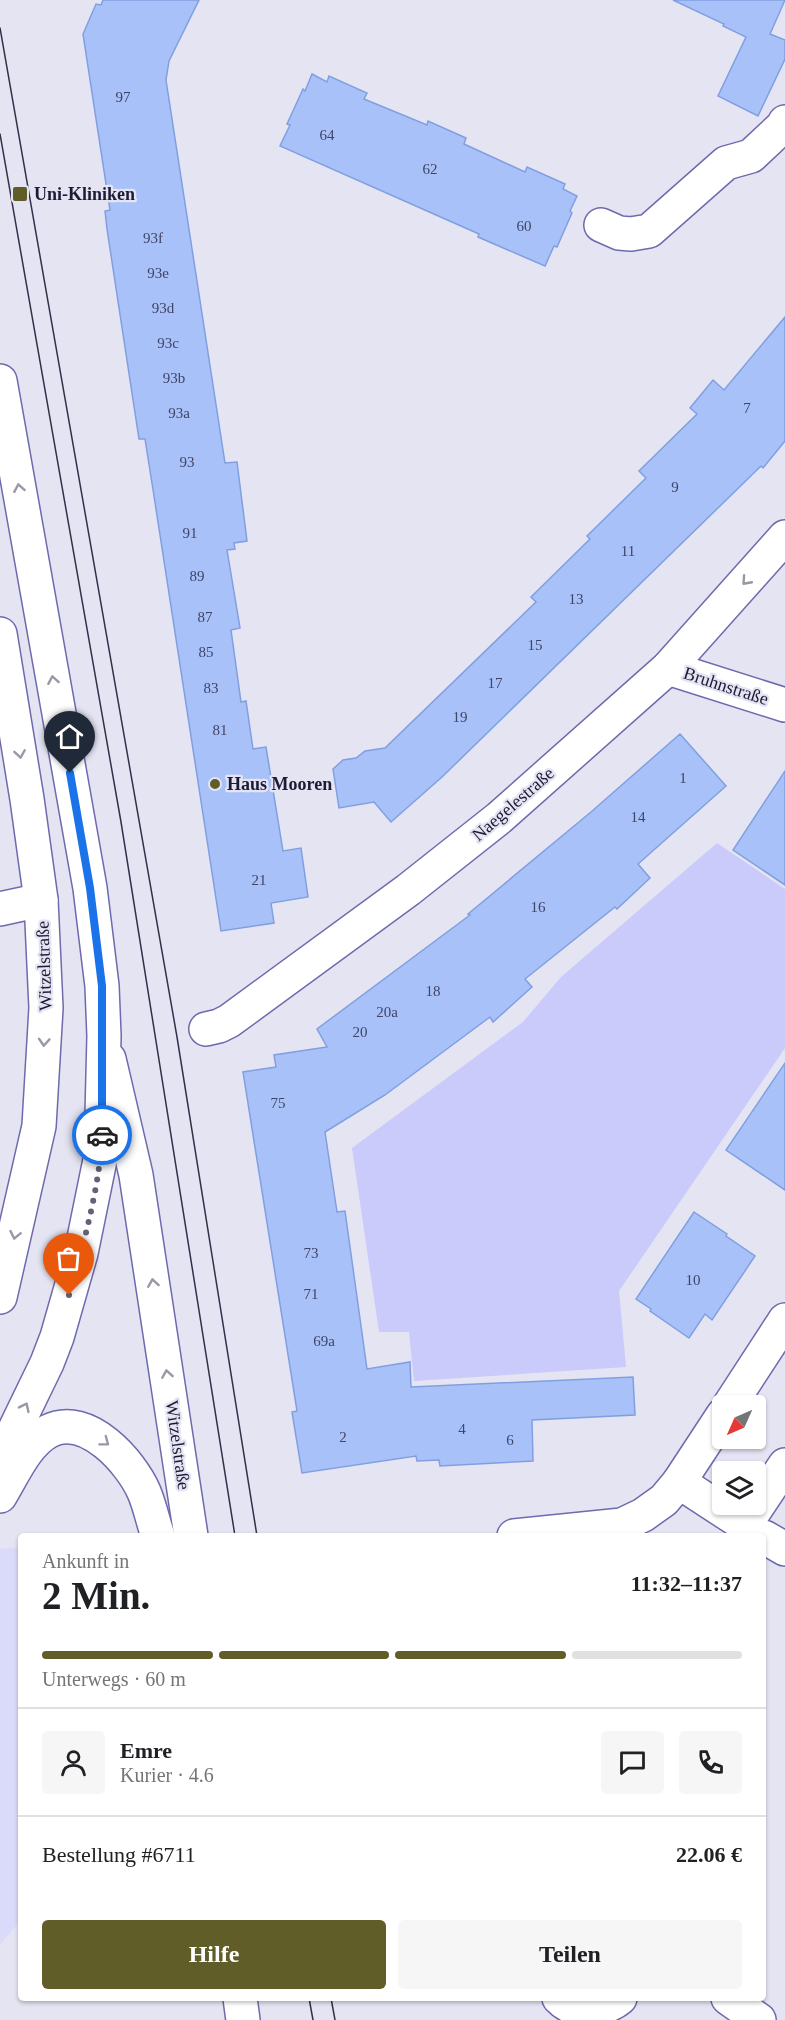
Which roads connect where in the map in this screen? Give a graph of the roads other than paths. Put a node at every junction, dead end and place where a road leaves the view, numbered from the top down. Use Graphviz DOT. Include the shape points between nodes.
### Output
graph roads {
  1 [pos="785,122"];
  2 [pos="601,225"];
  3 [pos="0,381"];
  4 [pos="785,537"];
  5 [pos="0,634"];
  6 [pos="668,668"];
  7 [pos="785,705"];
  8 [pos="6,708"];
  9 [pos="41,900"];
  10 [pos="0,909"];
  11 [pos="206,1029"];
  12 [pos="104,1036"];
  13 [pos="0,1297"];
  14 [pos="785,1320"];
  15 [pos="736,1395"];
  16 [pos="712,1432"];
  17 [pos="0,1460"];
  18 [pos="785,1465"];
  19 [pos="679,1482"];
  20 [pos="0,1496"];
  21 [pos="157,1533"];
  22 [pos="191,1533"];
  23 [pos="543,1533"];
  24 [pos="757,1533"];
  25 [pos="766,1538"];
  26 [pos="785,1549"];
  27 [pos="240,2001"];
  28 [pos="553,2001"];
  29 [pos="560,2001"];
  30 [pos="616,2001"];
  31 [pos="732,2001"];
  32 [pos="243,2020"];
  33 [pos="543,2020"];
  34 [pos="759,2020"];
  1 -- 2 [label="street" via="751,156 726,163 649,231 620,233"];
  12 -- 3 [label="street, Witzelstraße, one-way" via="90,888"];
  4 -- 6 [label="street, Naegelestraße, one-way"];
  5 -- 8 [label="street, Witzelstraße"];
  6 -- 7 [label="street, Bruhnstraße"];
  6 -- 11 [label="street, Naegelestraße" via="500,818 417,883 229,1021"];
  8 -- 9 [label="street, Witzelstraße, one-way"];
  9 -- 10 [label="street"];
  9 -- 13 [label="street, Witzelstraße, one-way" via="46,1008 39,1126"];
  17 -- 12 [label="street, Witzelstraße, one-way" via="47,1363 81,1252 101,1155"];
  22 -- 12 [label="street, Witzelstraße, one-way" via="136,1175"];
  14 -- 15 [label="street"];
  16 -- 19 [label="street"];
  18 -- 24 [label="street"];
  19 -- 23 [label="street" via="664,1500 622,1525"];
  19 -- 24 [label="street"];
  20 -- 21 [label="street, one-way" via="35,1442 63,1427 81,1429 109,1444 128,1464 144,1492"];
  25 -- 26 [label="street"];
  27 -- 32 [label="street"];
  28 -- 33 [label="street" via="542,2012"];
  29 -- 30 [label="street" via="596,2009"];
  31 -- 34 [label="street"];
}
